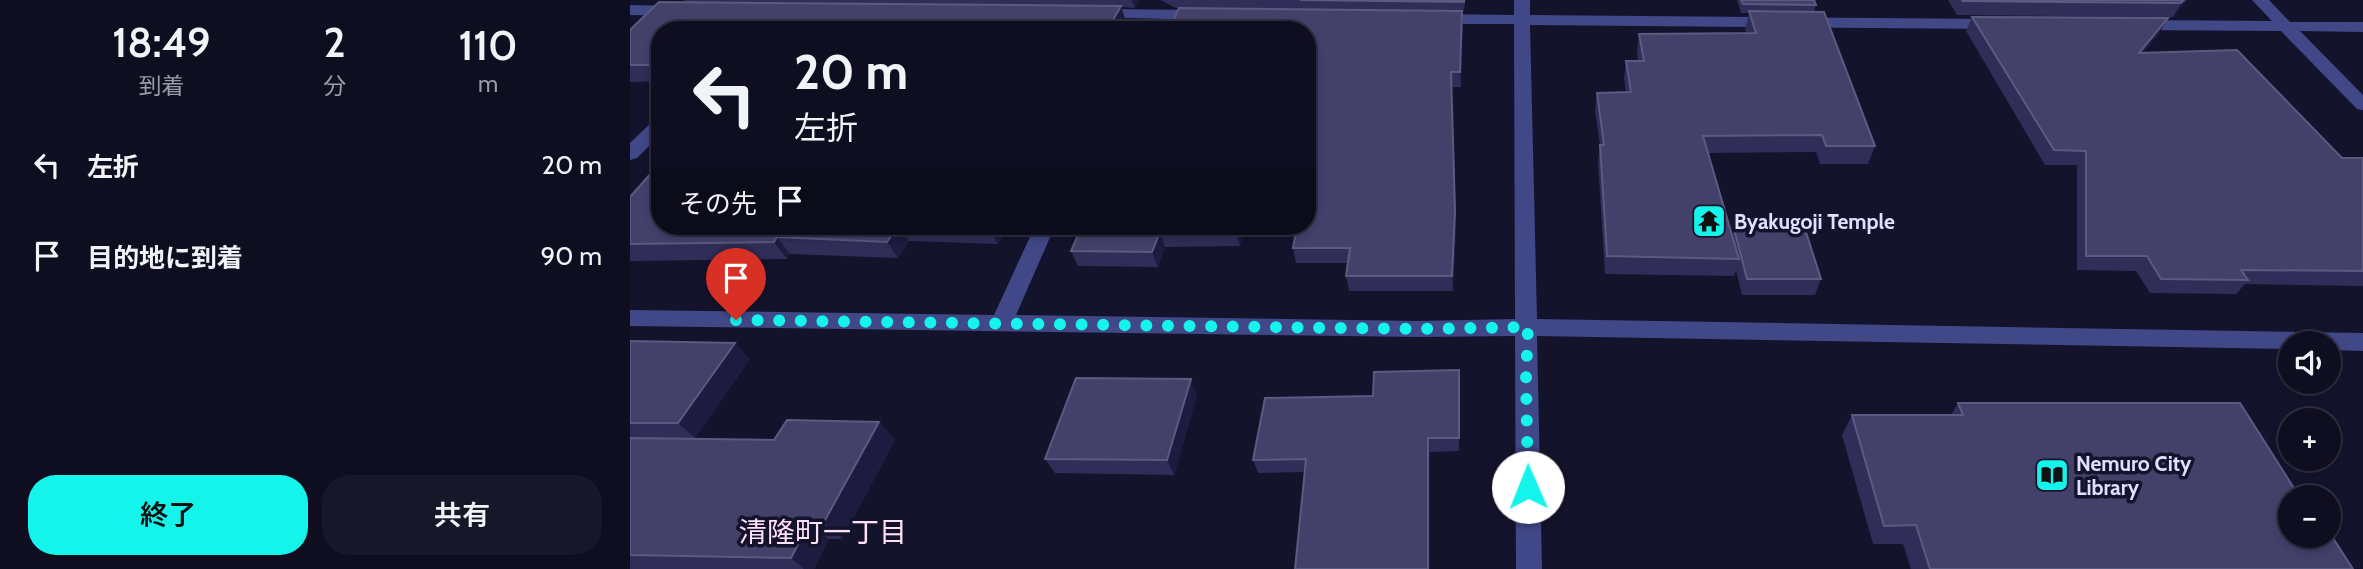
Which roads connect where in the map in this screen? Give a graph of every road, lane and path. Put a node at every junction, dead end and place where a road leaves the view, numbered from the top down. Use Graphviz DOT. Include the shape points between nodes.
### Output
graph roads {
  1 [pos="2259,0"];
  2 [pos="1144,7"];
  3 [pos="630,10"];
  4 [pos="1522,10"];
  5 [pos="699,11"];
  6 [pos="1085,14"];
  7 [pos="1222,15"];
  8 [pos="1413,18"];
  9 [pos="2013,24"];
  10 [pos="2122,25"];
  11 [pos="2285,26"];
  12 [pos="2363,27"];
  13 [pos="2363,105"];
  14 [pos="651,133"];
  15 [pos="630,154"];
  16 [pos="1041,235"];
  17 [pos="630,318"];
  18 [pos="1001,324"];
  19 [pos="1528,327"];
  20 [pos="2363,342"];
  21 [pos="1530,569"];
  1 -- 11 [label="street"];
  2 -- 6 [label="street"];
  2 -- 7 [label="street"];
  3 -- 5 [label="street"];
  4 -- 8 [label="street"];
  4 -- 9 [label="street"];
  4 -- 19 [label="street"];
  10 -- 11 [label="street"];
  11 -- 12 [label="street"];
  11 -- 13 [label="street"];
  14 -- 15 [label="street"];
  16 -- 18 [label="street"];
  17 -- 18 [label="street"];
  18 -- 19 [label="street"];
  19 -- 20 [label="street"];
  19 -- 21 [label="street"];
}
